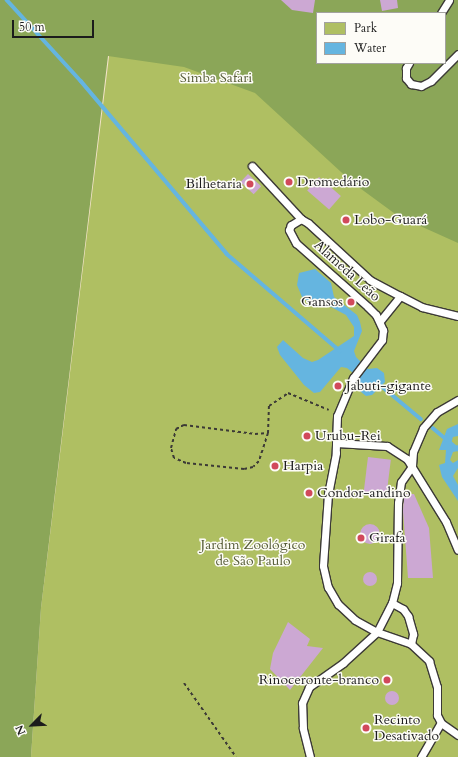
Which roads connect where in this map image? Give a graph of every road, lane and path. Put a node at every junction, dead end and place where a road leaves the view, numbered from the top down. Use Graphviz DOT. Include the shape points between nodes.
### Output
graph roads {
  1 [pos="449,0"];
  2 [pos="442,12"];
  3 [pos="458,54"];
  4 [pos="408,64"];
  5 [pos="252,166"];
  6 [pos="301,219"];
  7 [pos="400,296"];
  8 [pos="458,316"];
  9 [pos="380,321"];
  10 [pos="458,400"];
  11 [pos="337,416"];
  12 [pos="268,433"];
  13 [pos="336,443"];
  14 [pos="412,466"];
  15 [pos="458,550"];
  16 [pos="392,603"];
  17 [pos="377,632"];
  18 [pos="411,644"];
  19 [pos="184,683"];
  20 [pos="441,723"];
  21 [pos="458,735"];
  22 [pos="236,757"];
  23 [pos="310,757"];
  24 [pos="421,757"];
  1 -- 2 [label="lane"];
  3 -- 4 [label="lane" via="431,81 421,86 410,84 406,78"];
  5 -- 6 [label="lane, Alameda Leão"];
  6 -- 7 [label="lane, Alameda Leão" via="370,280"];
  6 -- 9 [label="lane, Alameda Leão" via="291,225 289,230 296,243 368,307"];
  7 -- 8 [label="lane, Alameda Leão" via="422,307"];
  7 -- 9 [label="lane"];
  9 -- 11 [label="lane, Alameda Leão" via="382,340 353,378"];
  10 -- 14 [label="lane" via="437,412 423,428 413,452"];
  11 -- 12 [label="path" via="327,408 288,393 270,406"];
  11 -- 13 [label="lane, Alameda Leão"];
  12 -- 12 [label="path" via="255,434 184,425 176,429 171,448 174,458 186,463 244,469 253,467 259,461"];
  13 -- 14 [label="lane" via="387,446"];
  13 -- 17 [label="lane, Alameda Leão" via="328,494 323,566 328,587 338,604 355,620"];
  14 -- 15 [label="lane" via="446,522"];
  14 -- 16 [label="lane" via="400,488 397,583"];
  16 -- 17 [label="lane"];
  16 -- 18 [label="lane" via="403,609 408,616 413,634"];
  17 -- 18 [label="lane, Alameda Leão"];
  17 -- 23 [label="lane" via="354,654 309,687 302,703 303,728"];
  18 -- 20 [label="lane" via="429,661 437,687 436,710"];
  19 -- 22 [label="path"];
  20 -- 21 [label="lane"];
  20 -- 24 [label="lane"];
}
